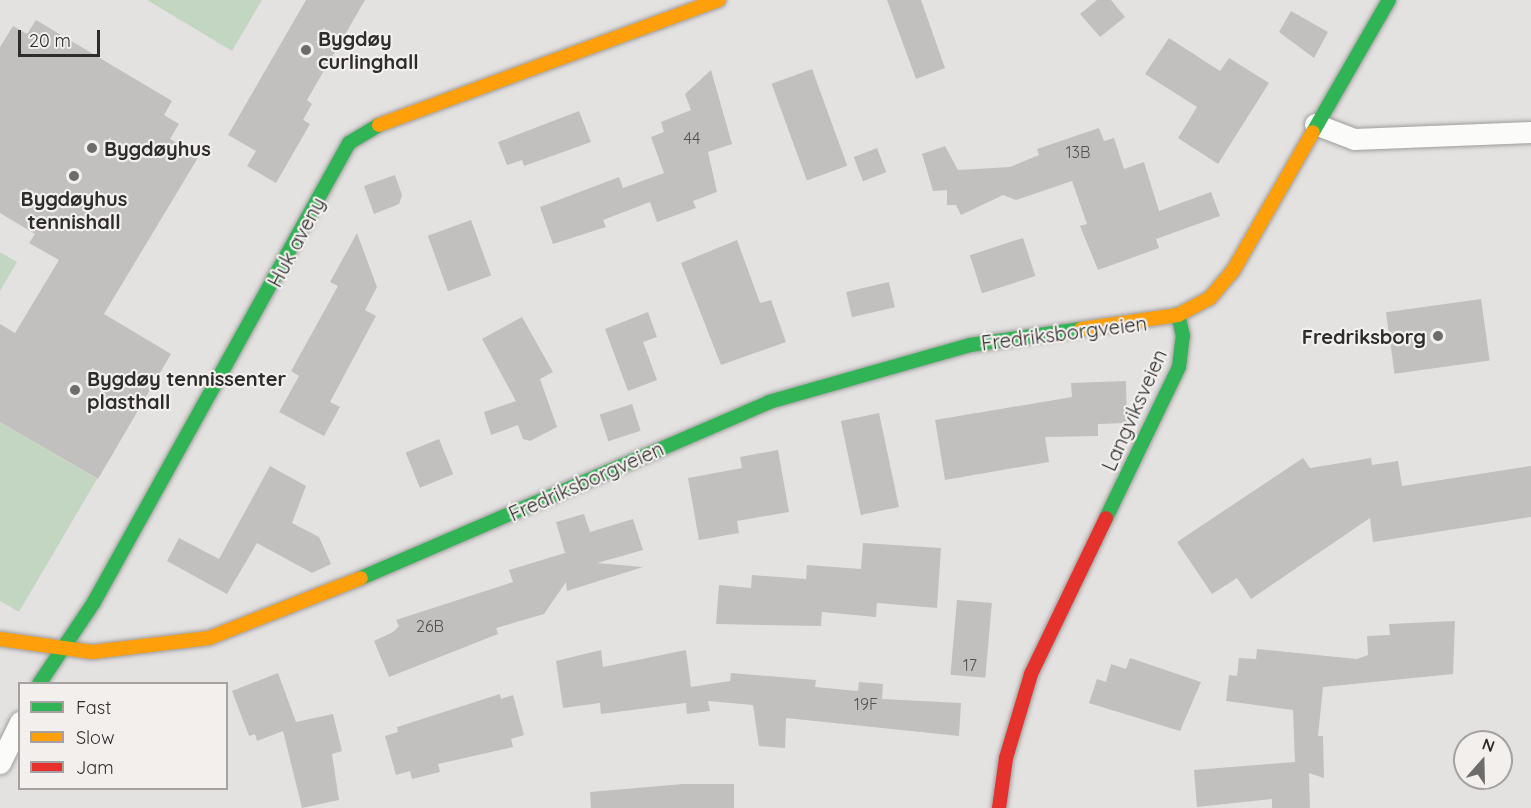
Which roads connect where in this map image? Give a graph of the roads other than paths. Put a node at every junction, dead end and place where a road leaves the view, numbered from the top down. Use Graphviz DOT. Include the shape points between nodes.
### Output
graph roads {
  1 [pos="719,0"];
  2 [pos="1389,0"];
  3 [pos="1315,124"];
  4 [pos="1531,132"];
  5 [pos="1178,315"];
  6 [pos="0,639"];
  7 [pos="62,650"];
  8 [pos="40,682"];
  9 [pos="18,726"];
  10 [pos="0,763"];
  11 [pos="999,808"];
  1 -- 7 [label="street, Huk aveny" via="406,114 362,132 349,143 240,347"];
  2 -- 3 [label="street"];
  3 -- 4 [label="street" via="1354,139"];
  3 -- 5 [label="street" via="1222,287"];
  5 -- 7 [label="street, Fredriksborgveien" via="1142,324 1014,336 868,371 714,424 252,624 152,649"];
  5 -- 11 [label="street, Langviksveien" via="1183,336 1179,367 1031,674 1006,758"];
  6 -- 7 [label="street, Fredriksborgveien"];
  7 -- 8 [label="street, Huk aveny"];
  9 -- 10 [label="street"];
}
